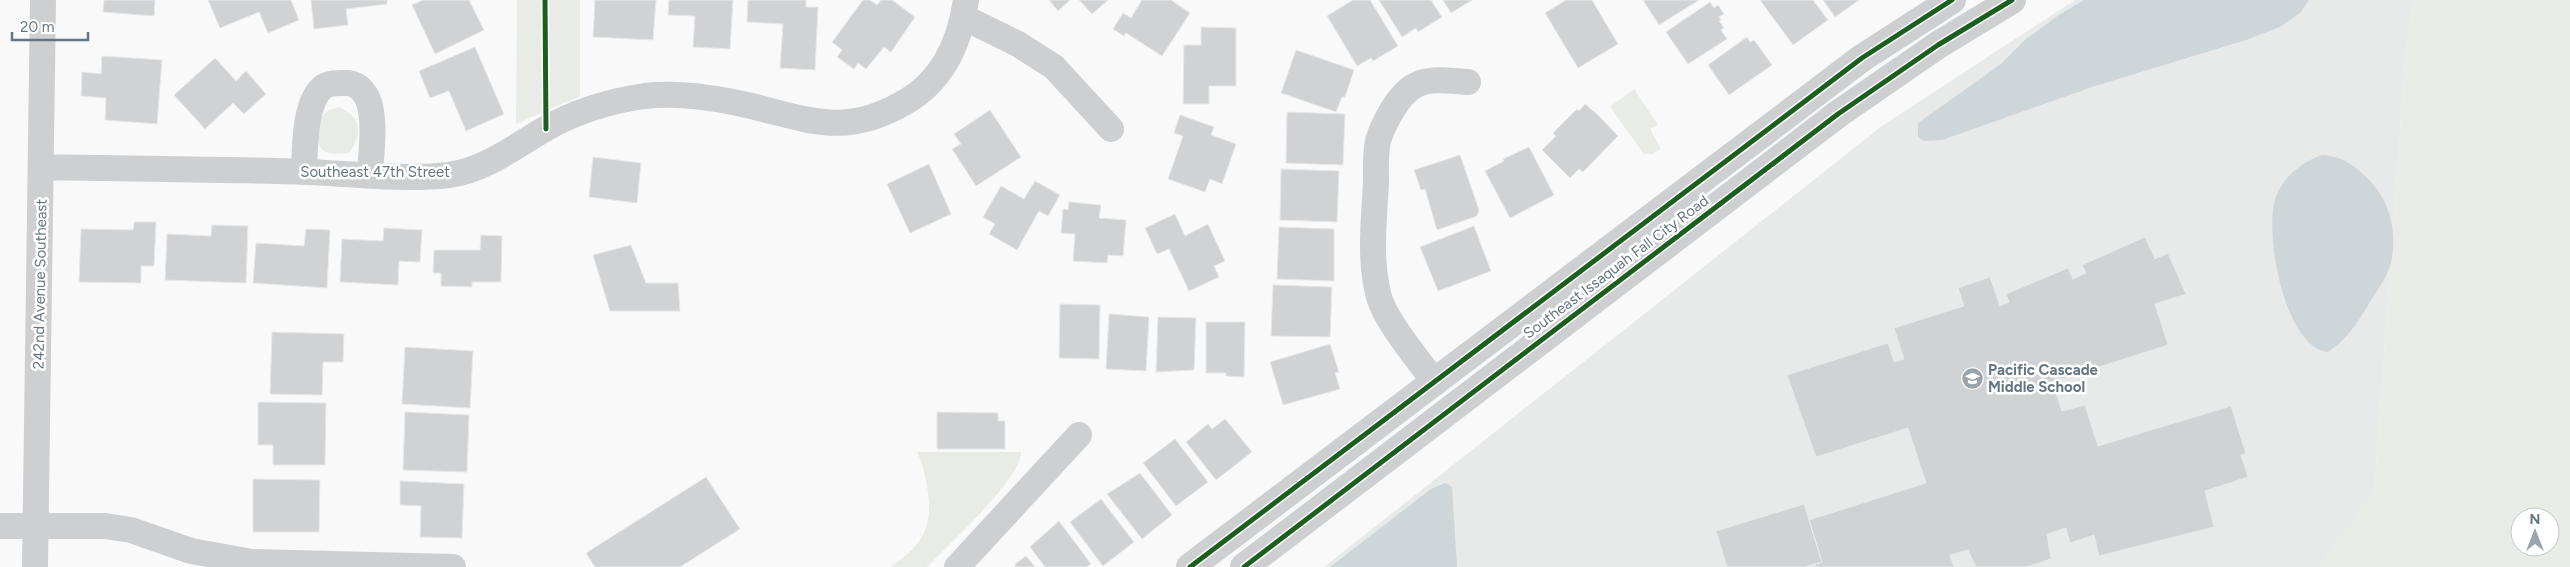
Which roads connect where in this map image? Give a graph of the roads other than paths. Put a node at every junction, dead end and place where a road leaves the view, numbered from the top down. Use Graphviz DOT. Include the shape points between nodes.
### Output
graph roads {
  1 [pos="43,0"];
  2 [pos="1952,0"];
  3 [pos="2012,0"];
  4 [pos="964,8"];
  5 [pos="1468,82"];
  6 [pos="1111,129"];
  7 [pos="42,166"];
  8 [pos="304,172"];
  9 [pos="370,175"];
  10 [pos="1435,383"];
  11 [pos="1079,435"];
  12 [pos="0,526"];
  13 [pos="35,528"];
  14 [pos="35,567"];
  15 [pos="453,567"];
  16 [pos="957,567"];
  17 [pos="1190,567"];
  18 [pos="1244,567"];
  1 -- 7 [label="street, 242nd Avenue Southeast"];
  2 -- 10 [label="street, Southeast Issaquah Fall City Road" via="1855,63"];
  3 -- 18 [label="street, Southeast Issaquah Fall City Road" via="1938,45 1838,114"];
  4 -- 6 [label="street" via="1054,67"];
  4 -- 9 [label="street, Southeast 47th Street" via="953,50 937,77 918,95 889,112 863,121 831,124 798,120 750,106 691,95 647,96 602,104 566,118 483,166 450,175"];
  5 -- 10 [label="street" via="1435,80 1415,85 1383,126 1378,144 1373,248 1379,298 1385,312"];
  7 -- 8 [label="street, Southeast 47th Street"];
  7 -- 13 [label="street, 242nd Avenue Southeast"];
  8 -- 9 [label="street, Southeast 47th Street"];
  8 -- 9 [label="street" via="307,125 315,99 323,87 351,83 364,92 370,107"];
  10 -- 17 [label="street, Southeast Issaquah Fall City Road"];
  11 -- 16 [label="street"];
  12 -- 13 [label="street"];
  13 -- 14 [label="street, 242nd Avenue Southeast"];
  13 -- 15 [label="street" via="105,526 131,530 191,551 252,562"];
}
